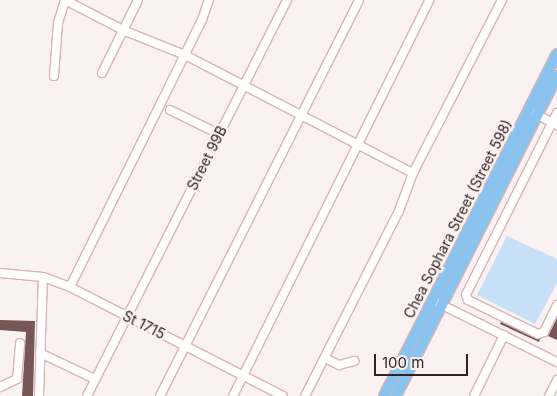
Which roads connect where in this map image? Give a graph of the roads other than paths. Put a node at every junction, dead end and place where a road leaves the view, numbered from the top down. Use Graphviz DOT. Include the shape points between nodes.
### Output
graph roads {
  1 [pos="65,0"];
  2 [pos="138,0"];
  3 [pos="208,0"];
  4 [pos="287,0"];
  5 [pos="359,0"];
  6 [pos="430,0"];
  7 [pos="502,0"];
  8 [pos="125,31"];
  9 [pos="557,54"];
  10 [pos="185,55"];
  11 [pos="102,73"];
  12 [pos="54,76"];
  13 [pos="557,76"];
  14 [pos="243,86"];
  15 [pos="170,110"];
  16 [pos="557,112"];
  17 [pos="533,113"];
  18 [pos="300,115"];
  19 [pos="554,123"];
  20 [pos="219,134"];
  21 [pos="359,146"];
  22 [pos="413,173"];
  23 [pos="0,273"];
  24 [pos="43,277"];
  25 [pos="70,287"];
  26 [pos="437,302"];
  27 [pos="557,305"];
  28 [pos="128,317"];
  29 [pos="504,336"];
  30 [pos="20,343"];
  31 [pos="185,346"];
  32 [pos="40,352"];
  33 [pos="325,358"];
  34 [pos="354,360"];
  35 [pos="557,362"];
  36 [pos="243,376"];
  37 [pos="96,379"];
  38 [pos="557,380"];
  39 [pos="0,387"];
  40 [pos="39,396"];
  41 [pos="87,396"];
  42 [pos="160,396"];
  43 [pos="233,396"];
  44 [pos="283,396"];
  45 [pos="305,396"];
  46 [pos="384,396"];
  47 [pos="396,396"];
  48 [pos="474,396"];
  49 [pos="549,396"];
  1 -- 8 [label="street"];
  1 -- 12 [label="street" via="58,23"];
  2 -- 8 [label="street"];
  3 -- 10 [label="street"];
  4 -- 14 [label="street, Street 99B"];
  5 -- 18 [label="street"];
  6 -- 21 [label="street"];
  7 -- 22 [label="street"];
  8 -- 10 [label="street"];
  8 -- 11 [label="street"];
  9 -- 17 [label="main road, Chea Sophara Street (Street 598)"];
  10 -- 14 [label="street"];
  10 -- 25 [label="street"];
  13 -- 17 [label="main road, Chea Sophara Street (Street 598)"];
  14 -- 18 [label="street"];
  14 -- 20 [label="street, Street 99B"];
  15 -- 20 [label="street"];
  16 -- 19 [label="street"];
  17 -- 19 [label="street"];
  17 -- 26 [label="main road, Chea Sophara Street (Street 598)"];
  18 -- 21 [label="street"];
  18 -- 31 [label="street"];
  19 -- 27 [label="street" via="466,295 468,300 538,334 544,332"];
  20 -- 28 [label="street, Street 99B"];
  21 -- 22 [label="street"];
  21 -- 36 [label="street"];
  22 -- 33 [label="street" via="399,211"];
  23 -- 24 [label="street, St 1715"];
  24 -- 25 [label="street, St 1715"];
  24 -- 32 [label="street"];
  25 -- 28 [label="street, St 1715"];
  26 -- 29 [label="street"];
  26 -- 46 [label="main road, Chea Sophara Street (Street 598)"];
  26 -- 47 [label="main road, Chea Sophara Street (Street 598)"];
  28 -- 31 [label="street, St 1715"];
  28 -- 37 [label="street, Street 99B"];
  29 -- 35 [label="street"];
  29 -- 48 [label="street"];
  30 -- 39 [label="street" via="17,379"];
  31 -- 36 [label="street, St 1715"];
  31 -- 42 [label="street"];
  32 -- 37 [label="street"];
  32 -- 40 [label="street"];
  33 -- 34 [label="street" via="339,365"];
  33 -- 45 [label="street"];
  36 -- 43 [label="street"];
  36 -- 44 [label="street, St 1715"];
  37 -- 41 [label="street, Street 99B"];
  38 -- 49 [label="street"];
}
